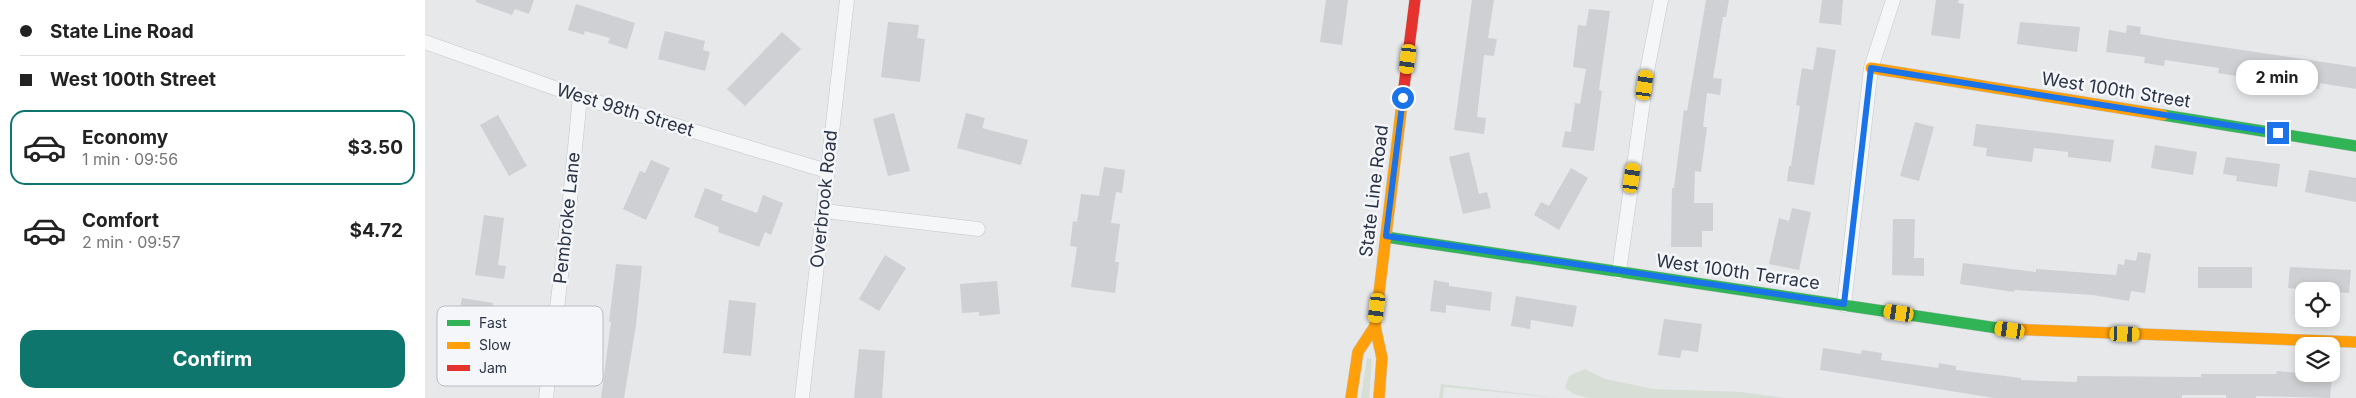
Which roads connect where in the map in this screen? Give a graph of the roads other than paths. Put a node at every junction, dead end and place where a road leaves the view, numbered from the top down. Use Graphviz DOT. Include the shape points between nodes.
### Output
graph roads {
  1 [pos="847,0"];
  2 [pos="1415,0"];
  3 [pos="1661,0"];
  4 [pos="1893,0"];
  5 [pos="425,42"];
  6 [pos="1871,68"];
  7 [pos="579,97"];
  8 [pos="2356,146"];
  9 [pos="827,170"];
  10 [pos="824,211"];
  11 [pos="978,228"];
  12 [pos="1386,236"];
  13 [pos="1619,272"];
  14 [pos="1844,304"];
  15 [pos="557,306"];
  16 [pos="1375,326"];
  17 [pos="2356,342"];
  18 [pos="802,398"];
  19 [pos="1351,398"];
  20 [pos="1379,398"];
  1 -- 9 [label="street, Overbrook Road"];
  2 -- 12 [label="street, State Line Road"];
  3 -- 13 [label="street" via="1648,66"];
  4 -- 6 [label="street"];
  5 -- 7 [label="street, West 98th Street"];
  6 -- 8 [label="street, West 100th Street"];
  6 -- 14 [label="street"];
  7 -- 9 [label="street, West 98th Street"];
  7 -- 15 [label="street, Pembroke Lane"];
  9 -- 10 [label="street, Overbrook Road"];
  10 -- 11 [label="street"];
  10 -- 18 [label="street, Overbrook Road"];
  12 -- 13 [label="street, West 100th Terrace"];
  12 -- 16 [label="street, State Line Road"];
  13 -- 14 [label="street, West 100th Terrace"];
  14 -- 17 [label="street, West 100th Terrace" via="2010,330"];
  16 -- 19 [label="street, State Line Road" via="1358,352"];
  16 -- 20 [label="street, State Line Road" via="1382,358"];
}
